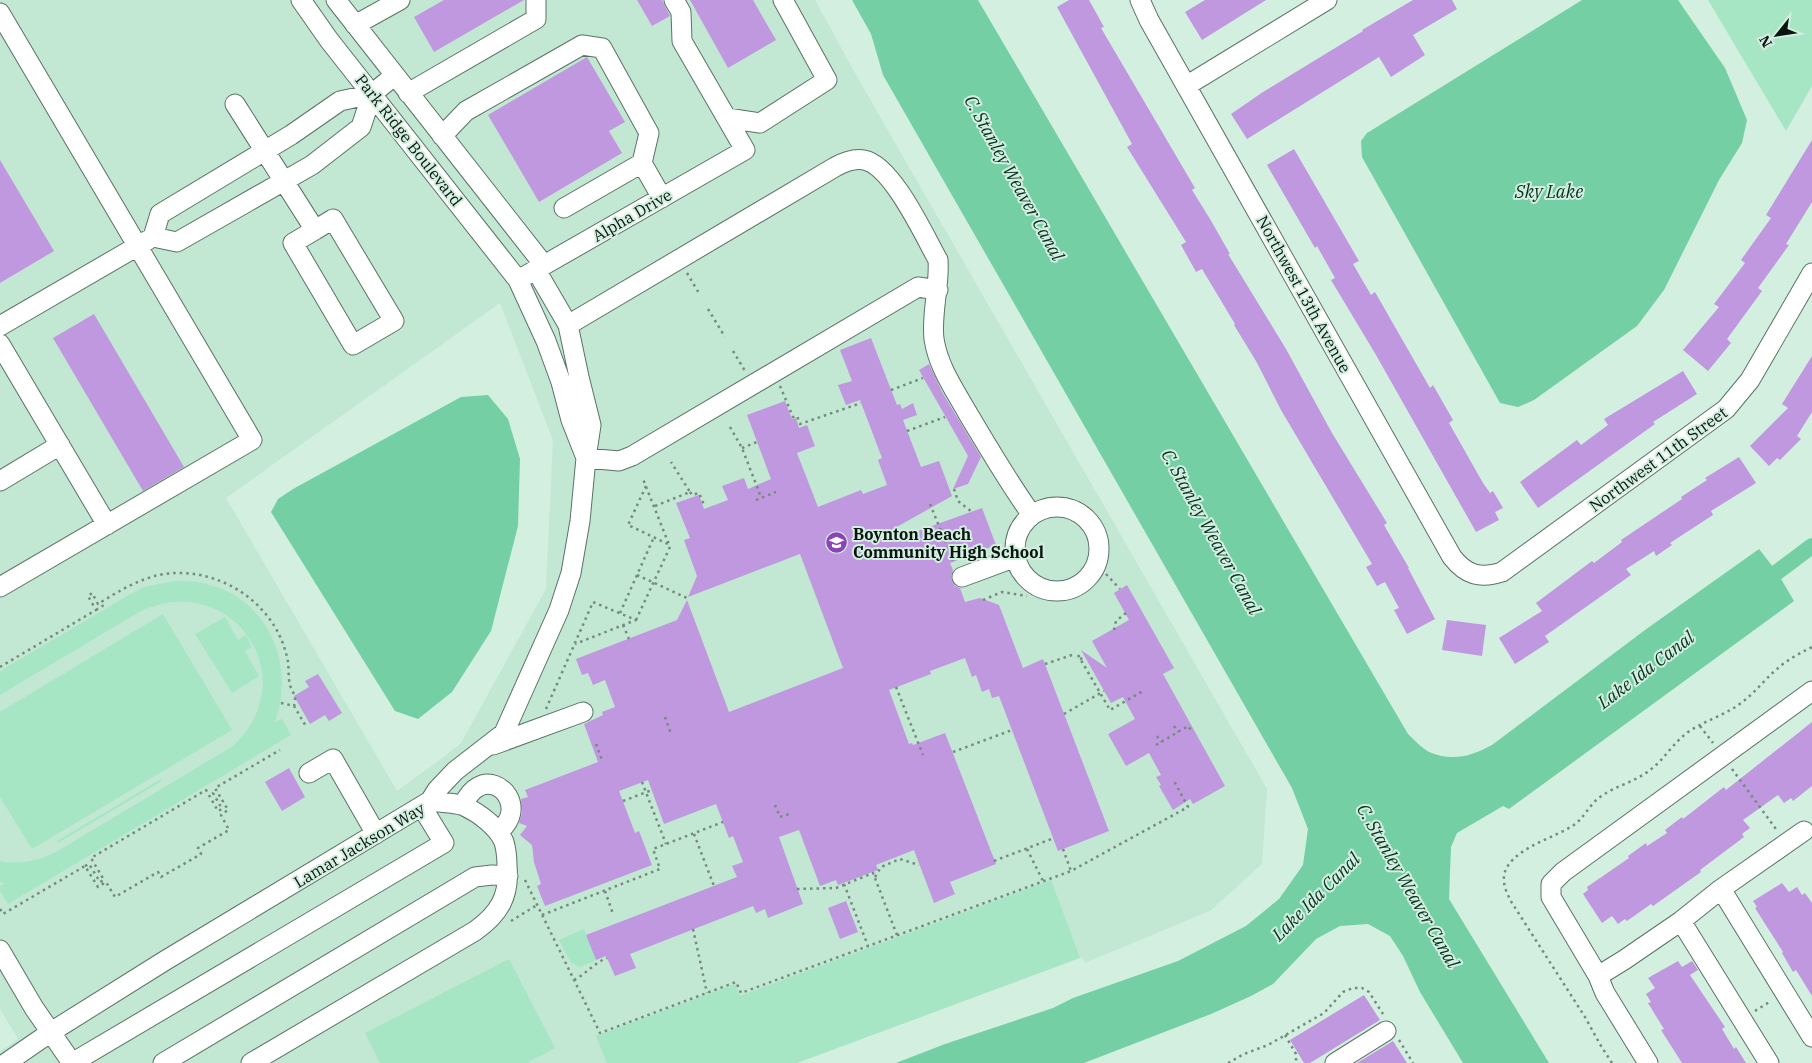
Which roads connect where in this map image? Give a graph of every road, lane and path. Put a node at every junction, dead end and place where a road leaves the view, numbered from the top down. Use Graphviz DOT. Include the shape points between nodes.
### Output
graph roads {
  1 [pos="301,0"];
  2 [pos="336,0"];
  3 [pos="400,0"];
  4 [pos="536,0"];
  5 [pos="674,0"];
  6 [pos="783,0"];
  7 [pos="1140,0"];
  8 [pos="1328,0"];
  9 [pos="0,13"];
  10 [pos="355,26"];
  11 [pos="394,76"];
  12 [pos="1186,86"];
  13 [pos="408,93"];
  14 [pos="372,94"];
  15 [pos="235,104"];
  16 [pos="727,118"];
  17 [pos="442,136"];
  18 [pos="264,151"];
  19 [pos="642,163"];
  20 [pos="284,182"];
  21 [pos="662,198"];
  22 [pos="564,208"];
  23 [pos="314,230"];
  24 [pos="145,241"];
  25 [pos="540,267"];
  26 [pos="684,268"];
  27 [pos="1812,274"];
  28 [pos="518,280"];
  29 [pos="938,290"];
  30 [pos="700,295"];
  31 [pos="708,309"];
  32 [pos="568,325"];
  33 [pos="0,326"];
  34 [pos="725,337"];
  35 [pos="0,344"];
  36 [pos="733,351"];
  37 [pos="749,378"];
  38 [pos="923,378"];
  39 [pos="778,382"];
  40 [pos="891,390"];
  41 [pos="861,402"];
  42 [pos="945,417"];
  43 [pos="730,427"];
  44 [pos="907,431"];
  45 [pos="757,442"];
  46 [pos="60,446"];
  47 [pos="742,448"];
  48 [pos="586,458"];
  49 [pos="671,462"];
  50 [pos="643,479"];
  51 [pos="0,481"];
  52 [pos="646,486"];
  53 [pos="954,489"];
  54 [pos="690,492"];
  55 [pos="776,492"];
  56 [pos="761,497"];
  57 [pos="756,500"];
  58 [pos="930,504"];
  59 [pos="704,505"];
  60 [pos="654,506"];
  61 [pos="972,512"];
  62 [pos="1032,515"];
  63 [pos="107,525"];
  64 [pos="654,537"];
  65 [pos="669,544"];
  66 [pos="1016,557"];
  67 [pos="1106,574"];
  68 [pos="636,575"];
  69 [pos="1479,576"];
  70 [pos="962,577"];
  71 [pos="653,582"];
  72 [pos="0,588"];
  73 [pos="1120,589"];
  74 [pos="1027,596"];
  75 [pos="688,598"];
  76 [pos="983,600"];
  77 [pos="102,602"];
  78 [pos="96,610"];
  79 [pos="620,613"];
  80 [pos="1126,613"];
  81 [pos="636,620"];
  82 [pos="623,625"];
  83 [pos="1114,630"];
  84 [pos="629,639"];
  85 [pos="575,644"];
  86 [pos="1072,655"];
  87 [pos="1078,655"];
  88 [pos="1085,657"];
  89 [pos="1080,659"];
  90 [pos="1045,664"];
  91 [pos="0,667"];
  92 [pos="1094,674"];
  93 [pos="1090,676"];
  94 [pos="896,688"];
  95 [pos="1812,690"];
  96 [pos="1104,691"];
  97 [pos="1142,691"];
  98 [pos="1100,693"];
  99 [pos="281,703"];
  100 [pos="294,706"];
  101 [pos="583,712"];
  102 [pos="544,713"];
  103 [pos="1064,714"];
  104 [pos="665,717"];
  105 [pos="1174,726"];
  106 [pos="1700,726"];
  107 [pos="307,728"];
  108 [pos="1012,730"];
  109 [pos="1178,732"];
  110 [pos="1192,732"];
  111 [pos="671,734"];
  112 [pos="1157,736"];
  113 [pos="1172,736"];
  114 [pos="1175,741"];
  115 [pos="1161,742"];
  116 [pos="596,744"];
  117 [pos="1156,745"];
  118 [pos="487,747"];
  119 [pos="1717,749"];
  120 [pos="280,750"];
  121 [pos="953,752"];
  122 [pos="924,755"];
  123 [pos="602,760"];
  124 [pos="1728,763"];
  125 [pos="309,773"];
  126 [pos="1172,779"];
  127 [pos="642,782"];
  128 [pos="652,790"];
  129 [pos="217,791"];
  130 [pos="646,792"];
  131 [pos="623,801"];
  132 [pos="426,804"];
  133 [pos="463,805"];
  134 [pos="775,805"];
  135 [pos="789,814"];
  136 [pos="723,822"];
  137 [pos="1777,831"];
  138 [pos="498,832"];
  139 [pos="693,833"];
  140 [pos="376,834"];
  141 [pos="1809,834"];
  142 [pos="1054,838"];
  143 [pos="666,844"];
  144 [pos="1027,848"];
  145 [pos="1062,849"];
  146 [pos="994,861"];
  147 [pos="919,865"];
  148 [pos="85,866"];
  149 [pos="1071,871"];
  150 [pos="515,874"];
  151 [pos="875,877"];
  152 [pos="620,878"];
  153 [pos="1043,881"];
  154 [pos="623,883"];
  155 [pos="844,884"];
  156 [pos="714,886"];
  157 [pos="1721,889"];
  158 [pos="797,890"];
  159 [pos="605,891"];
  160 [pos="537,906"];
  161 [pos="0,909"];
  162 [pos="613,914"];
  163 [pos="542,915"];
  164 [pos="1681,921"];
  165 [pos="503,925"];
  166 [pos="693,930"];
  167 [pos="897,935"];
  168 [pos="868,946"];
  169 [pos="0,950"];
  170 [pos="607,958"];
  171 [pos="1598,976"];
  172 [pos="574,980"];
  173 [pos="707,993"];
  174 [pos="1777,998"];
  175 [pos="1750,1014"];
  176 [pos="1389,1029"];
  177 [pos="51,1032"];
  178 [pos="1285,1035"];
  179 [pos="1812,1037"];
  180 [pos="6,1063"];
  181 [pos="72,1063"];
  182 [pos="162,1063"];
  183 [pos="251,1063"];
  184 [pos="1228,1063"];
  185 [pos="1296,1063"];
  186 [pos="1335,1063"];
  187 [pos="1413,1063"];
  188 [pos="1648,1063"];
  189 [pos="1769,1063"];
  1 -- 14 [label="street, Park Ridge Boulevard"];
  2 -- 10 [label="street, Park Ridge Boulevard"];
  3 -- 10 [label="street"];
  4 -- 13 [label="street" via="536,19"];
  5 -- 16 [label="street" via="681,12 682,41"];
  6 -- 16 [label="street" via="828,80 760,123"];
  7 -- 12 [label="street, Northwest 13th Avenue"];
  8 -- 12 [label="street"];
  9 -- 24 [label="street"];
  10 -- 11 [label="street, Park Ridge Boulevard"];
  11 -- 13 [label="street, Park Ridge Boulevard"];
  11 -- 14 [label="street"];
  12 -- 69 [label="street, Northwest 13th Avenue" via="1452,556 1459,566"];
  13 -- 17 [label="street, Park Ridge Boulevard"];
  14 -- 18 [label="street" via="340,101"];
  14 -- 20 [label="street" via="361,127 312,166"];
  14 -- 28 [label="street, Park Ridge Boulevard"];
  15 -- 18 [label="street"];
  16 -- 21 [label="street, Alpha Drive" via="745,150"];
  17 -- 19 [label="street" via="466,111 582,44 602,48 649,133"];
  17 -- 25 [label="street, Park Ridge Boulevard"];
  18 -- 20 [label="street"];
  18 -- 24 [label="street" via="160,214"];
  19 -- 21 [label="street"];
  19 -- 22 [label="street"];
  20 -- 23 [label="street"];
  20 -- 24 [label="street" via="177,242"];
  21 -- 25 [label="street, Alpha Drive"];
  23 -- 23 [label="street" via="293,243 354,345 394,321 333,219"];
  24 -- 33 [label="street"];
  24 -- 63 [label="street" via="252,440"];
  25 -- 28 [label="street, Alpha Drive"];
  25 -- 32 [label="street, Park Ridge Boulevard"];
  26 -- 30 [label="path"];
  27 -- 69 [label="street, Northwest 11th Street" via="1750,380 1726,409 1502,572"];
  28 -- 48 [label="street, Park Ridge Boulevard" via="546,340 570,420"];
  29 -- 32 [label="street" via="938,260 897,188 876,164 853,160 835,167"];
  29 -- 48 [label="street" via="918,287 632,456 619,462"];
  29 -- 62 [label="street" via="934,338 941,366 999,466"];
  31 -- 34 [label="path"];
  32 -- 48 [label="street, Park Ridge Boulevard" via="591,425"];
  35 -- 46 [label="street"];
  36 -- 37 [label="path"];
  38 -- 40 [label="path"];
  39 -- 41 [label="path" via="793,417 797,416 800,424"];
  42 -- 44 [label="path"];
  43 -- 47 [label="path"];
  45 -- 47 [label="path"];
  46 -- 51 [label="street"];
  46 -- 63 [label="street"];
  47 -- 56 [label="path"];
  48 -- 118 [label="street, Park Ridge Boulevard" via="571,573 559,610 504,732"];
  49 -- 54 [label="path"];
  50 -- 52 [label="path"];
  52 -- 60 [label="path"];
  52 -- 64 [label="path" via="628,525"];
  53 -- 61 [label="path" via="958,501"];
  54 -- 59 [label="path" via="692,495 699,493"];
  54 -- 60 [label="path"];
  55 -- 56 [label="path"];
  56 -- 57 [label="path"];
  58 -- 70 [label="path" via="959,578"];
  60 -- 65 [label="path"];
  62 -- 66 [label="street" via="1016,538"];
  62 -- 66 [label="street" via="1058,507 1084,517 1098,541 1097,560 1089,577 1082,583 1074,588 1055,591 1030,581 1018,566"];
  63 -- 72 [label="street"];
  64 -- 65 [label="path"];
  64 -- 68 [label="path"];
  65 -- 71 [label="path"];
  66 -- 70 [label="street"];
  67 -- 73 [label="path"];
  68 -- 71 [label="path"];
  68 -- 79 [label="path"];
  71 -- 75 [label="path"];
  71 -- 81 [label="path"];
  74 -- 76 [label="path" via="1002,592"];
  77 -- 78 [label="path" via="104,605"];
  77 -- 78 [label="path" via="98,604 92,593 88,596"];
  77 -- 100 [label="path" via="140,580 164,574 196,574 236,588 261,608 279,635 288,658 290,684 296,696"];
  78 -- 91 [label="path"];
  79 -- 81 [label="path"];
  79 -- 85 [label="path" via="593,602"];
  80 -- 83 [label="path" via="1116,621"];
  81 -- 82 [label="path"];
  82 -- 84 [label="path"];
  82 -- 85 [label="path"];
  85 -- 102 [label="path"];
  86 -- 90 [label="path"];
  87 -- 89 [label="path"];
  88 -- 89 [label="path"];
  89 -- 93 [label="path"];
  92 -- 93 [label="path"];
  93 -- 98 [label="path"];
  94 -- 122 [label="path"];
  95 -- 171 [label="street" via="1551,884 1551,897"];
  96 -- 98 [label="path"];
  97 -- 98 [label="path" via="1110,710"];
  98 -- 103 [label="path"];
  99 -- 100 [label="path"];
  100 -- 107 [label="path"];
  101 -- 118 [label="street"];
  104 -- 111 [label="path"];
  105 -- 109 [label="path"];
  106 -- 119 [label="path"];
  108 -- 121 [label="path"];
  109 -- 110 [label="path" via="1188,726"];
  109 -- 113 [label="path"];
  112 -- 115 [label="path"];
  113 -- 114 [label="path"];
  113 -- 115 [label="path"];
  115 -- 117 [label="path"];
  116 -- 123 [label="path"];
  118 -- 132 [label="street" via="455,771"];
  120 -- 129 [label="path" via="215,788"];
  124 -- 137 [label="path"];
  125 -- 140 [label="street" via="333,759"];
  126 -- 149 [label="path" via="1188,807"];
  127 -- 130 [label="path"];
  128 -- 130 [label="path"];
  129 -- 148 [label="path" via="213,793 222,809 218,811 206,790 91,858 104,880 100,882 88,864"];
  129 -- 148 [label="path" via="228,810 221,815 229,830 198,848 201,854 161,877 158,872 115,898 106,882 98,887"];
  130 -- 131 [label="path"];
  130 -- 143 [label="path"];
  132 -- 133 [label="street, Lamar Jackson Way"];
  132 -- 140 [label="street, Lamar Jackson Way"];
  132 -- 181 [label="street" via="444,842"];
  133 -- 138 [label="street, Lamar Jackson Way"];
  133 -- 138 [label="street" via="478,787 495,786 503,790 512,806 504,827"];
  134 -- 135 [label="path" via="780,817"];
  136 -- 139 [label="path"];
  138 -- 150 [label="street"];
  139 -- 143 [label="path"];
  139 -- 156 [label="path"];
  140 -- 177 [label="street, Lamar Jackson Way"];
  141 -- 157 [label="street"];
  142 -- 144 [label="path"];
  143 -- 154 [label="path" via="652,850 660,869"];
  144 -- 146 [label="path"];
  144 -- 153 [label="path"];
  145 -- 149 [label="path"];
  147 -- 151 [label="path" via="900,859 881,867"];
  148 -- 161 [label="path" via="3,914"];
  149 -- 153 [label="path"];
  150 -- 160 [label="path"];
  150 -- 182 [label="street" via="475,877"];
  150 -- 183 [label="street" via="501,905 487,922"];
  151 -- 155 [label="path" via="873,873"];
  151 -- 167 [label="path"];
  152 -- 154 [label="path"];
  153 -- 167 [label="path"];
  154 -- 159 [label="path"];
  155 -- 158 [label="path" via="836,888"];
  155 -- 168 [label="path"];
  157 -- 164 [label="street"];
  157 -- 179 [label="street"];
  159 -- 162 [label="path"];
  159 -- 163 [label="path"];
  160 -- 163 [label="path"];
  160 -- 165 [label="path"];
  163 -- 172 [label="path"];
  164 -- 171 [label="street"];
  164 -- 189 [label="street"];
  166 -- 173 [label="path"];
  167 -- 168 [label="path"];
  168 -- 173 [label="path" via="741,994 736,982"];
  169 -- 177 [label="street"];
  170 -- 172 [label="path"];
  171 -- 188 [label="street"];
  172 -- 173 [label="path" via="600,1033"];
  174 -- 175 [label="path"];
  176 -- 178 [label="path" via="1369,992 1353,988 1343,992 1324,1013"];
  176 -- 186 [label="street"];
  176 -- 187 [label="path"];
  177 -- 180 [label="street, Lamar Jackson Way"];
  177 -- 181 [label="street"];
  178 -- 184 [label="path"];
  178 -- 185 [label="path" via="1296,1054"];
}
